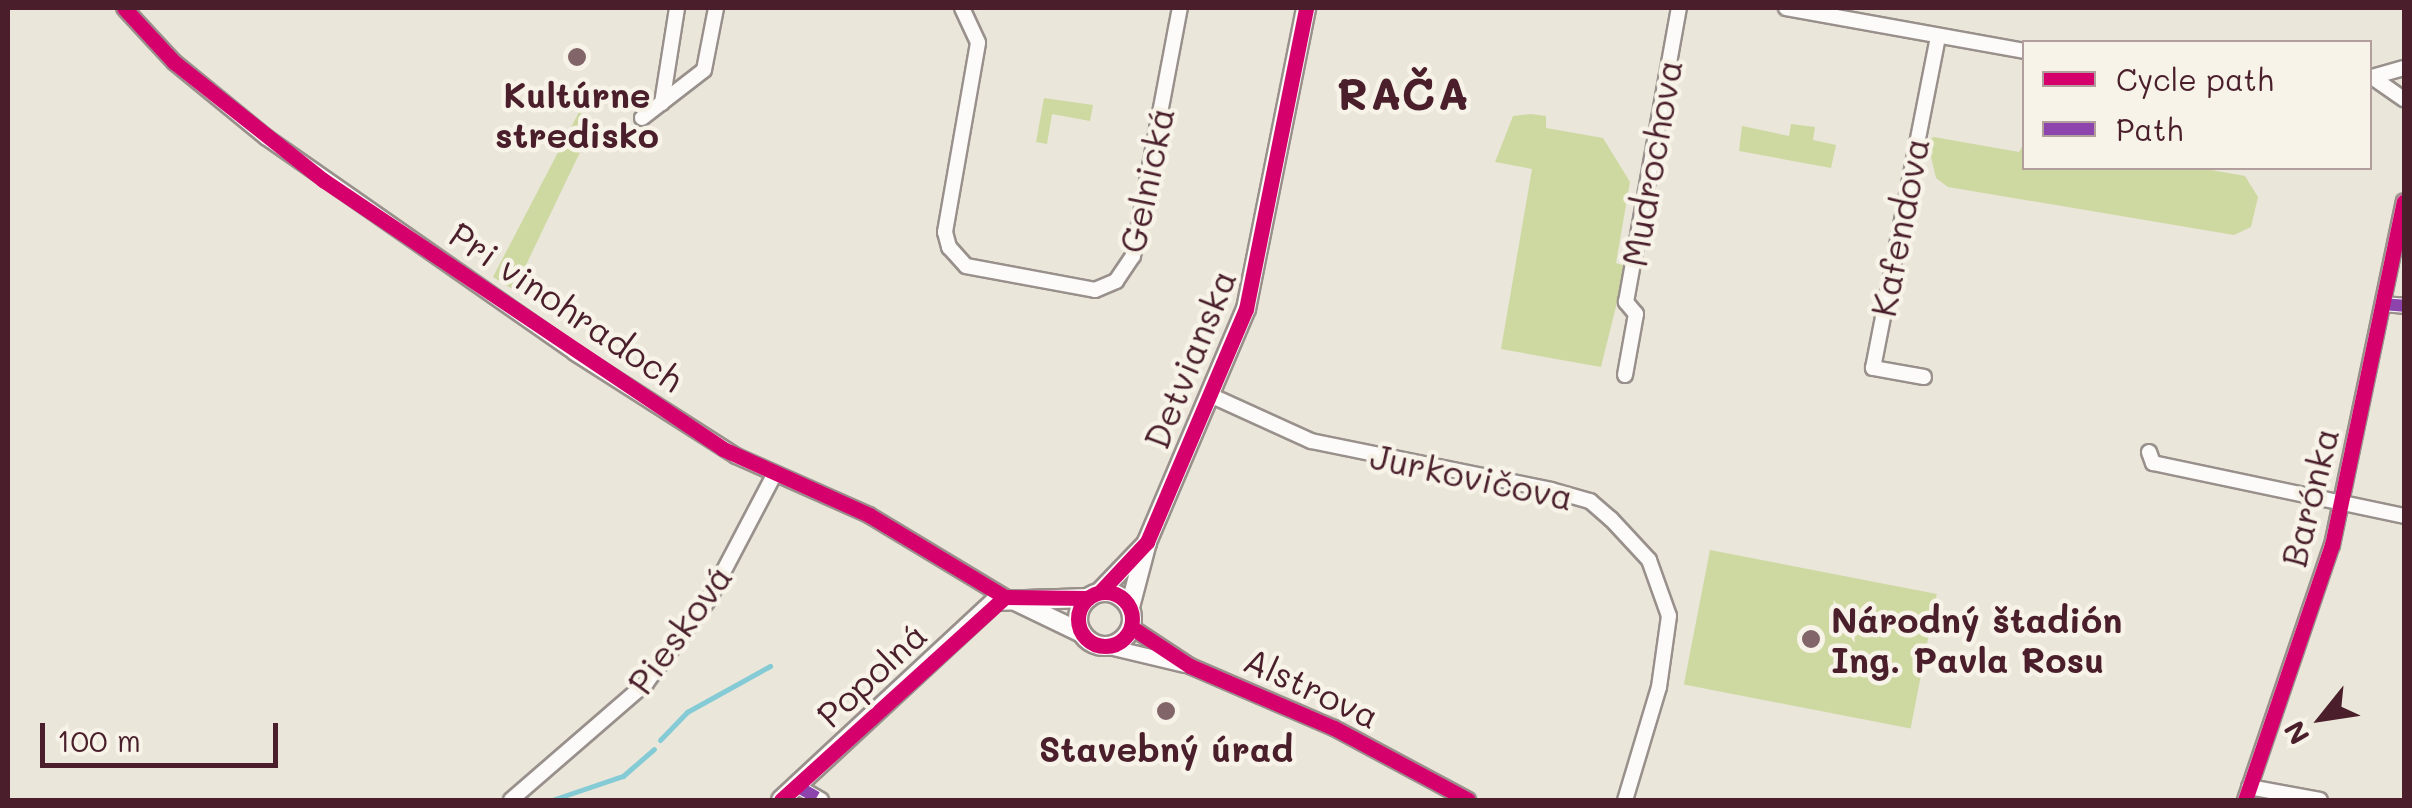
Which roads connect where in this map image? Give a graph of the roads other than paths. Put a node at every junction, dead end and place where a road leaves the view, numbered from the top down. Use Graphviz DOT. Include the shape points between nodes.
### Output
graph roads {
  1 [pos="124,8"];
  2 [pos="677,8"];
  3 [pos="716,8"];
  4 [pos="962,8"];
  5 [pos="1180,8"];
  6 [pos="1679,8"];
  7 [pos="1786,8"];
  8 [pos="1305,9"];
  9 [pos="1938,36"];
  10 [pos="2022,52"];
  11 [pos="2404,68"];
  12 [pos="2372,78"];
  13 [pos="2372,79"];
  14 [pos="2404,100"];
  15 [pos="662,102"];
  16 [pos="642,118"];
  17 [pos="2404,202"];
  18 [pos="2383,304"];
  19 [pos="2404,306"];
  20 [pos="1625,375"];
  21 [pos="1924,377"];
  22 [pos="1210,395"];
  23 [pos="2149,452"];
  24 [pos="774,475"];
  25 [pos="2342,504"];
  26 [pos="2404,516"];
  27 [pos="1147,542"];
  28 [pos="1094,595"];
  29 [pos="1009,599"];
  30 [pos="1130,608"];
  31 [pos="1132,628"];
  32 [pos="1082,633"];
  33 [pos="1105,646"];
  34 [pos="1190,666"];
  35 [pos="795,785"];
  36 [pos="2247,794"];
  37 [pos="511,800"];
  38 [pos="781,800"];
  39 [pos="821,800"];
  40 [pos="1468,800"];
  41 [pos="1624,800"];
  42 [pos="2320,800"];
  1 -- 24 [label="street, Pri vinohradoch" via="186,72 322,180 710,441"];
  2 -- 15 [label="street"];
  3 -- 15 [label="street" via="704,70"];
  4 -- 5 [label="street, Gelnická" via="978,42 945,232 949,247 966,266 1100,290 1123,274 1136,246"];
  6 -- 20 [label="street, Mudrochova" via="1626,302 1636,314"];
  7 -- 9 [label="street"];
  8 -- 22 [label="street, Detvianska" via="1259,267"];
  9 -- 10 [label="street"];
  9 -- 21 [label="street, Kafendova" via="1873,368"];
  11 -- 12 [label="street"];
  13 -- 14 [label="street"];
  15 -- 16 [label="street"];
  17 -- 18 [label="street, Barónka"];
  18 -- 19 [label="street"];
  18 -- 25 [label="street, Barónka"];
  22 -- 27 [label="street, Detvianska"];
  22 -- 41 [label="street, Jurkovičova" via="1311,441 1551,490 1590,501 1611,519 1649,560 1669,616 1659,687"];
  23 -- 25 [label="street" via="2154,463"];
  24 -- 29 [label="street, Pri vinohradoch" via="868,515"];
  24 -- 37 [label="street, Piesková" via="709,599 646,683"];
  25 -- 26 [label="street"];
  25 -- 36 [label="street, Barónka"];
  27 -- 28 [label="street, Detvianska"];
  27 -- 30 [label="street, Detvianska"];
  28 -- 29 [label="street"];
  28 -- 30 [label="street" via="1119,595"];
  28 -- 32 [label="street" via="1078,613"];
  29 -- 32 [label="street, Pri vinohradoch"];
  29 -- 35 [label="street, Popolná"];
  30 -- 31 [label="street"];
  31 -- 33 [label="street"];
  31 -- 34 [label="street, Alstrova"];
  32 -- 33 [label="street"];
  33 -- 34 [label="street, Alstrova"];
  34 -- 40 [label="street, Alstrova" via="1334,728"];
  35 -- 38 [label="street, Popolná"];
  35 -- 39 [label="street"];
  36 -- 42 [label="street"];
}
